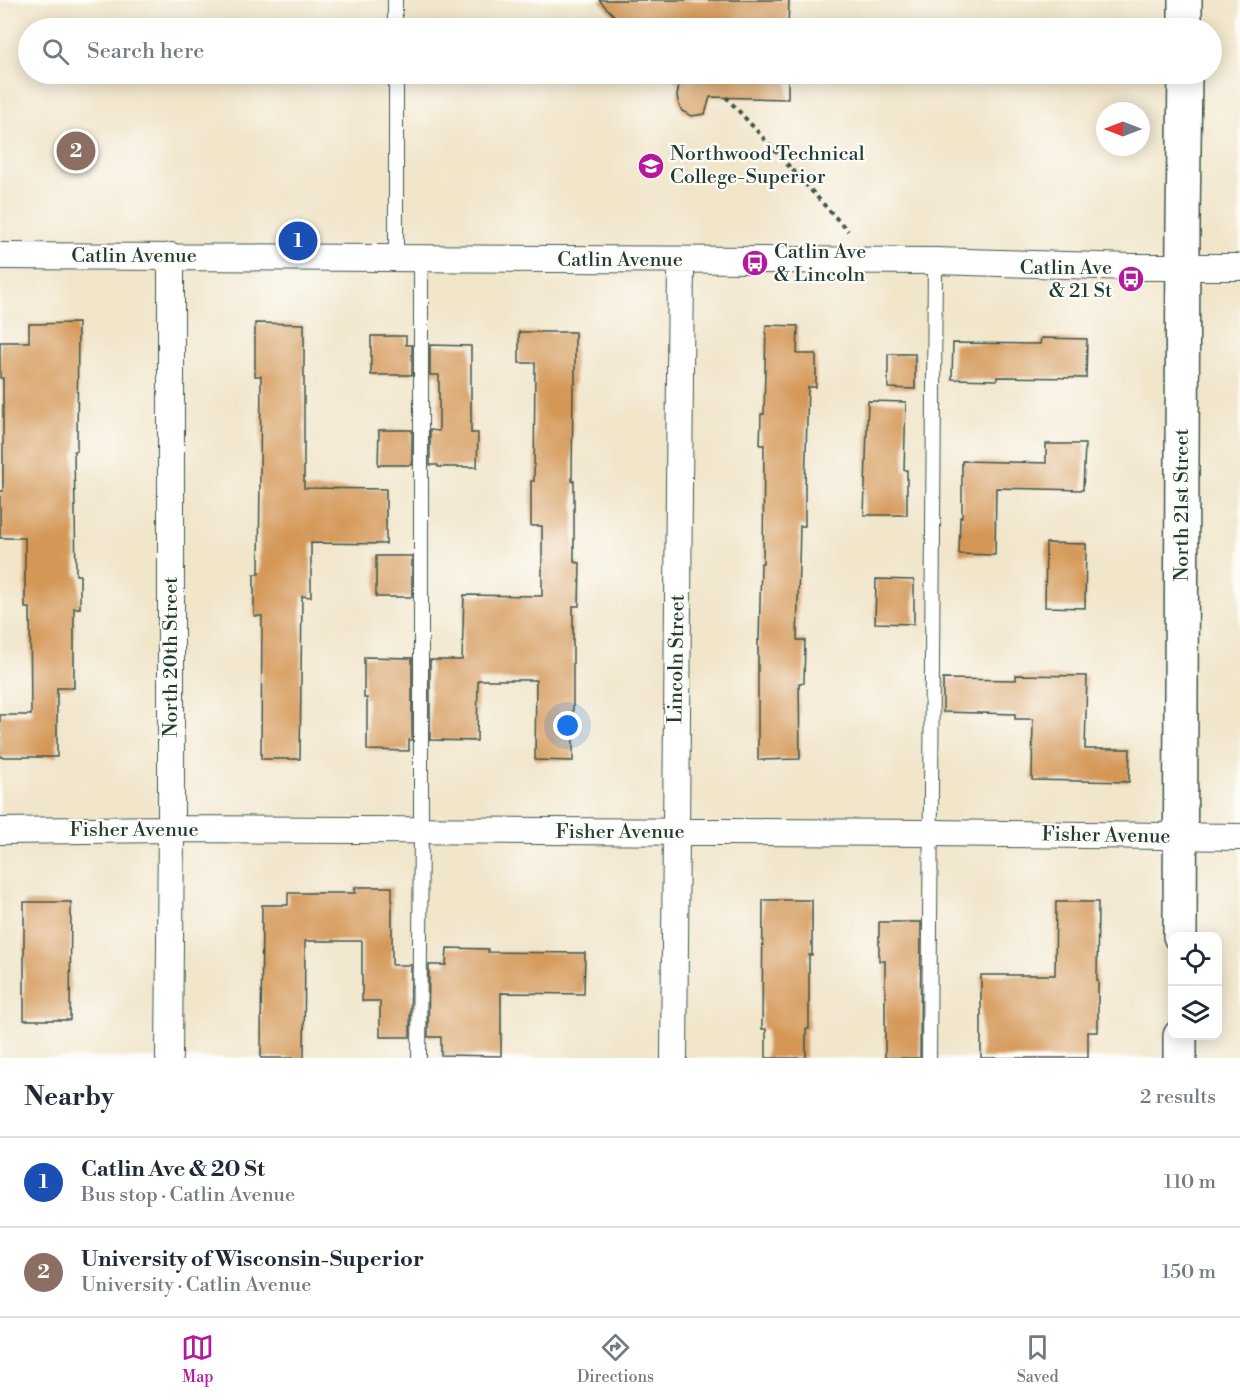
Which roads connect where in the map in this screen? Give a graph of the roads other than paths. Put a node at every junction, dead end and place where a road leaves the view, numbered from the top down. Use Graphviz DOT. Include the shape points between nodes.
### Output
graph roads {
  1 [pos="395,0"];
  2 [pos="1185,0"];
  3 [pos="395,18"];
  4 [pos="1185,18"];
  5 [pos="397,84"];
  6 [pos="1185,84"];
  7 [pos="0,256"];
  8 [pos="171,256"];
  9 [pos="409,258"];
  10 [pos="681,260"];
  11 [pos="935,261"];
  12 [pos="1184,267"];
  13 [pos="1240,267"];
  14 [pos="171,829"];
  15 [pos="0,831"];
  16 [pos="421,831"];
  17 [pos="675,832"];
  18 [pos="932,833"];
  19 [pos="1180,837"];
  20 [pos="1240,837"];
  21 [pos="1180,932"];
  22 [pos="1180,1040"];
  23 [pos="169,1058"];
  24 [pos="419,1058"];
  25 [pos="674,1058"];
  26 [pos="929,1058"];
  27 [pos="1180,1058"];
  1 -- 3 [label="lane"];
  2 -- 4 [label="street"];
  5 -- 9 [label="lane"];
  6 -- 12 [label="street, North 21st Street"];
  7 -- 8 [label="street, Catlin Avenue"];
  8 -- 9 [label="street, Catlin Avenue"];
  8 -- 14 [label="street, North 20th Street"];
  9 -- 10 [label="street, Catlin Avenue"];
  9 -- 16 [label="lane"];
  10 -- 11 [label="street, Catlin Avenue"];
  10 -- 17 [label="street, Lincoln Street"];
  11 -- 12 [label="street, Catlin Avenue"];
  11 -- 18 [label="lane"];
  12 -- 13 [label="street, Catlin Avenue"];
  12 -- 19 [label="street, North 21st Street"];
  14 -- 15 [label="street, Fisher Avenue"];
  14 -- 16 [label="street, Fisher Avenue"];
  14 -- 23 [label="street, North 20th Street"];
  16 -- 17 [label="street, Fisher Avenue"];
  16 -- 24 [label="lane"];
  17 -- 18 [label="street, Fisher Avenue"];
  17 -- 25 [label="street, Lincoln Street"];
  18 -- 19 [label="street, Fisher Avenue"];
  18 -- 26 [label="lane"];
  19 -- 20 [label="street, Fisher Avenue"];
  19 -- 21 [label="street, North 21st Street"];
  22 -- 27 [label="street"];
}
